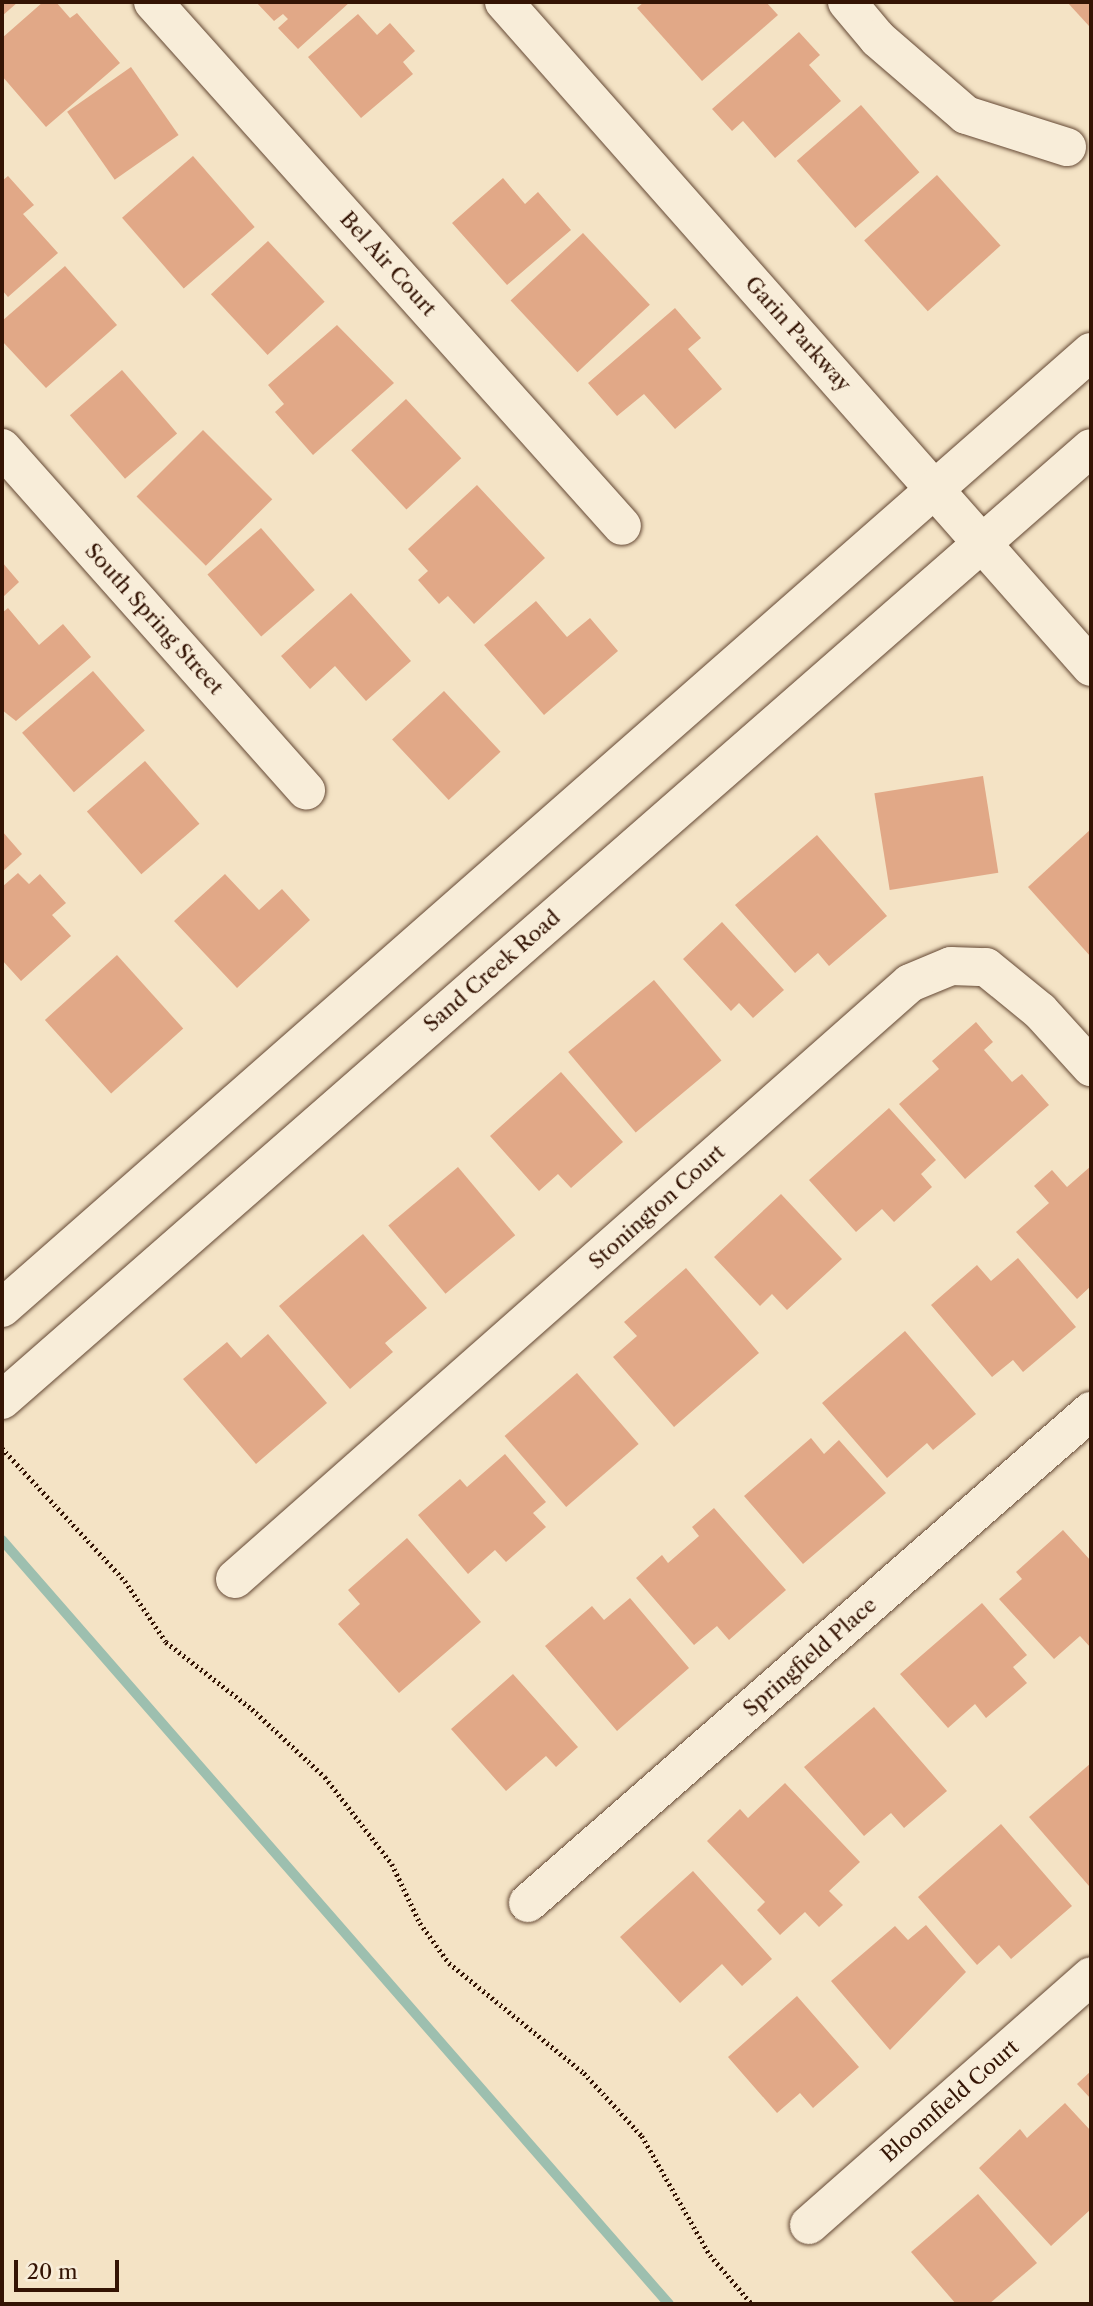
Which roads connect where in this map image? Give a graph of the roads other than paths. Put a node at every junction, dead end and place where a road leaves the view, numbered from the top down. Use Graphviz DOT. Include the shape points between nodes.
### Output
graph roads {
  1 [pos="153,2"];
  2 [pos="504,2"];
  3 [pos="847,2"];
  4 [pos="1067,147"];
  5 [pos="1091,352"];
  6 [pos="2,448"];
  7 [pos="1091,448"];
  8 [pos="936,489"];
  9 [pos="622,526"];
  10 [pos="983,543"];
  11 [pos="1091,667"];
  12 [pos="306,791"];
  13 [pos="1091,1067"];
  14 [pos="2,1308"];
  15 [pos="2,1400"];
  16 [pos="1091,1411"];
  17 [pos="236,1579"];
  18 [pos="528,1903"];
  19 [pos="1091,1976"];
  20 [pos="809,2225"];
  1 -- 9 [label="street, Bel Air Court"];
  2 -- 8 [label="street, Garin Parkway"];
  3 -- 4 [label="street" via="878,39 966,115"];
  5 -- 8 [label="street"];
  6 -- 12 [label="street, South Spring Street"];
  7 -- 10 [label="street, Sand Creek Road"];
  8 -- 10 [label="street, Garin Parkway"];
  8 -- 14 [label="street"];
  10 -- 11 [label="street, Garin Parkway"];
  10 -- 15 [label="street, Sand Creek Road"];
  13 -- 17 [label="street, Stonington Court" via="1040,1011 986,967 951,966 910,983"];
  16 -- 18 [label="street, Springfield Place"];
  19 -- 20 [label="street, Bloomfield Court"];
}
